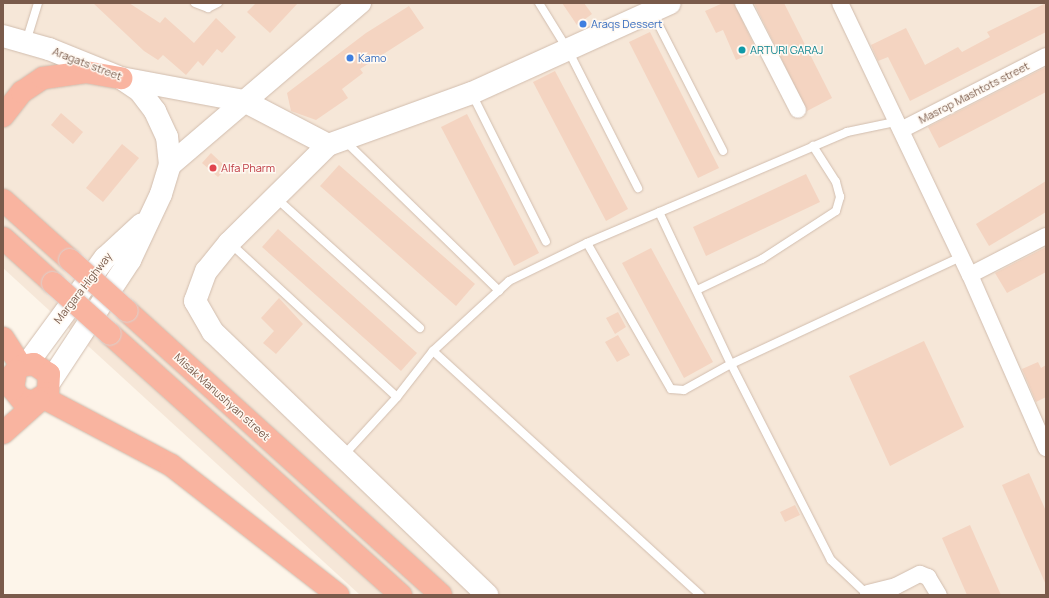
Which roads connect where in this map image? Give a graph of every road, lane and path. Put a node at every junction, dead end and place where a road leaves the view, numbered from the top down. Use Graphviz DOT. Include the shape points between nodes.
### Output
graph roads {
  1 [pos="38,3"];
  2 [pos="195,3"];
  3 [pos="218,3"];
  4 [pos="360,3"];
  5 [pos="539,3"];
  6 [pos="743,3"];
  7 [pos="840,3"];
  8 [pos="661,7"];
  9 [pos="3,36"];
  10 [pos="26,42"];
  11 [pos="568,50"];
  12 [pos="1046,56"];
  13 [pos="121,78"];
  14 [pos="472,93"];
  15 [pos="244,102"];
  16 [pos="798,110"];
  17 [pos="3,116"];
  18 [pos="898,126"];
  19 [pos="335,142"];
  20 [pos="813,146"];
  21 [pos="723,151"];
  22 [pos="170,165"];
  23 [pos="638,188"];
  24 [pos="275,197"];
  25 [pos="6,200"];
  26 [pos="660,212"];
  27 [pos="147,220"];
  28 [pos="1046,236"];
  29 [pos="3,238"];
  30 [pos="546,242"];
  31 [pos="229,243"];
  32 [pos="587,243"];
  33 [pos="960,257"];
  34 [pos="970,275"];
  35 [pos="697,290"];
  36 [pos="499,291"];
  37 [pos="420,328"];
  38 [pos="3,338"];
  39 [pos="433,350"];
  40 [pos="731,364"];
  41 [pos="17,371"];
  42 [pos="45,393"];
  43 [pos="397,397"];
  44 [pos="1042,430"];
  45 [pos="3,433"];
  46 [pos="1046,448"];
  47 [pos="341,458"];
  48 [pos="868,594"];
  49 [pos="338,595"];
  50 [pos="401,595"];
  51 [pos="441,595"];
  52 [pos="487,595"];
  53 [pos="700,595"];
  54 [pos="939,595"];
  1 -- 10 [label="lane"];
  2 -- 3 [label="lane" via="208,8"];
  4 -- 15 [label="street"];
  5 -- 11 [label="lane"];
  6 -- 16 [label="street"];
  7 -- 18 [label="street"];
  8 -- 11 [label="street"];
  8 -- 21 [label="lane"];
  9 -- 10 [label="street, Aragats street"];
  10 -- 13 [label="street, Aragats street"];
  11 -- 14 [label="street"];
  11 -- 23 [label="lane"];
  12 -- 18 [label="street, Masrop Mashtots street"];
  13 -- 15 [label="street, Aragats street"];
  13 -- 17 [label="highway" via="86,72 43,78 22,92"];
  13 -- 22 [label="street, Margara Highway" via="140,92 155,111 167,137"];
  14 -- 19 [label="street"];
  14 -- 30 [label="lane"];
  15 -- 19 [label="street, Aragats street"];
  15 -- 22 [label="street"];
  18 -- 20 [label="lane" via="847,132"];
  18 -- 33 [label="street"];
  19 -- 24 [label="street"];
  19 -- 36 [label="lane"];
  20 -- 26 [label="lane"];
  20 -- 35 [label="lane" via="836,182 840,197 836,211 762,259"];
  22 -- 27 [label="street, Margara Highway" via="161,194"];
  24 -- 31 [label="street"];
  24 -- 37 [label="lane"];
  25 -- 51 [label="highway, Misak Manushyan street, bridge"];
  26 -- 32 [label="lane"];
  26 -- 35 [label="lane"];
  27 -- 41 [label="street, Margara Highway" via="105,258"];
  27 -- 42 [label="street, Margara Highway" via="130,260"];
  28 -- 34 [label="street"];
  29 -- 50 [label="highway, bridge"];
  31 -- 43 [label="lane"];
  31 -- 47 [label="street" via="206,270 195,301 213,332"];
  32 -- 36 [label="lane" via="509,281"];
  32 -- 40 [label="lane" via="671,389 684,390"];
  33 -- 34 [label="street"];
  33 -- 40 [label="lane"];
  34 -- 44 [label="street"];
  35 -- 40 [label="lane"];
  36 -- 39 [label="lane"];
  38 -- 41 [label="highway"];
  39 -- 43 [label="lane"];
  39 -- 53 [label="lane"];
  40 -- 48 [label="lane" via="831,560"];
  41 -- 42 [label="highway" via="40,365"];
  41 -- 42 [label="highway" via="12,383 16,395 27,402"];
  42 -- 45 [label="highway, Margara Highway"];
  42 -- 49 [label="highway" via="170,465"];
  43 -- 47 [label="lane"];
  44 -- 46 [label="street"];
  47 -- 52 [label="street"];
  48 -- 54 [label="street" via="896,586 920,574 928,577"];
}
